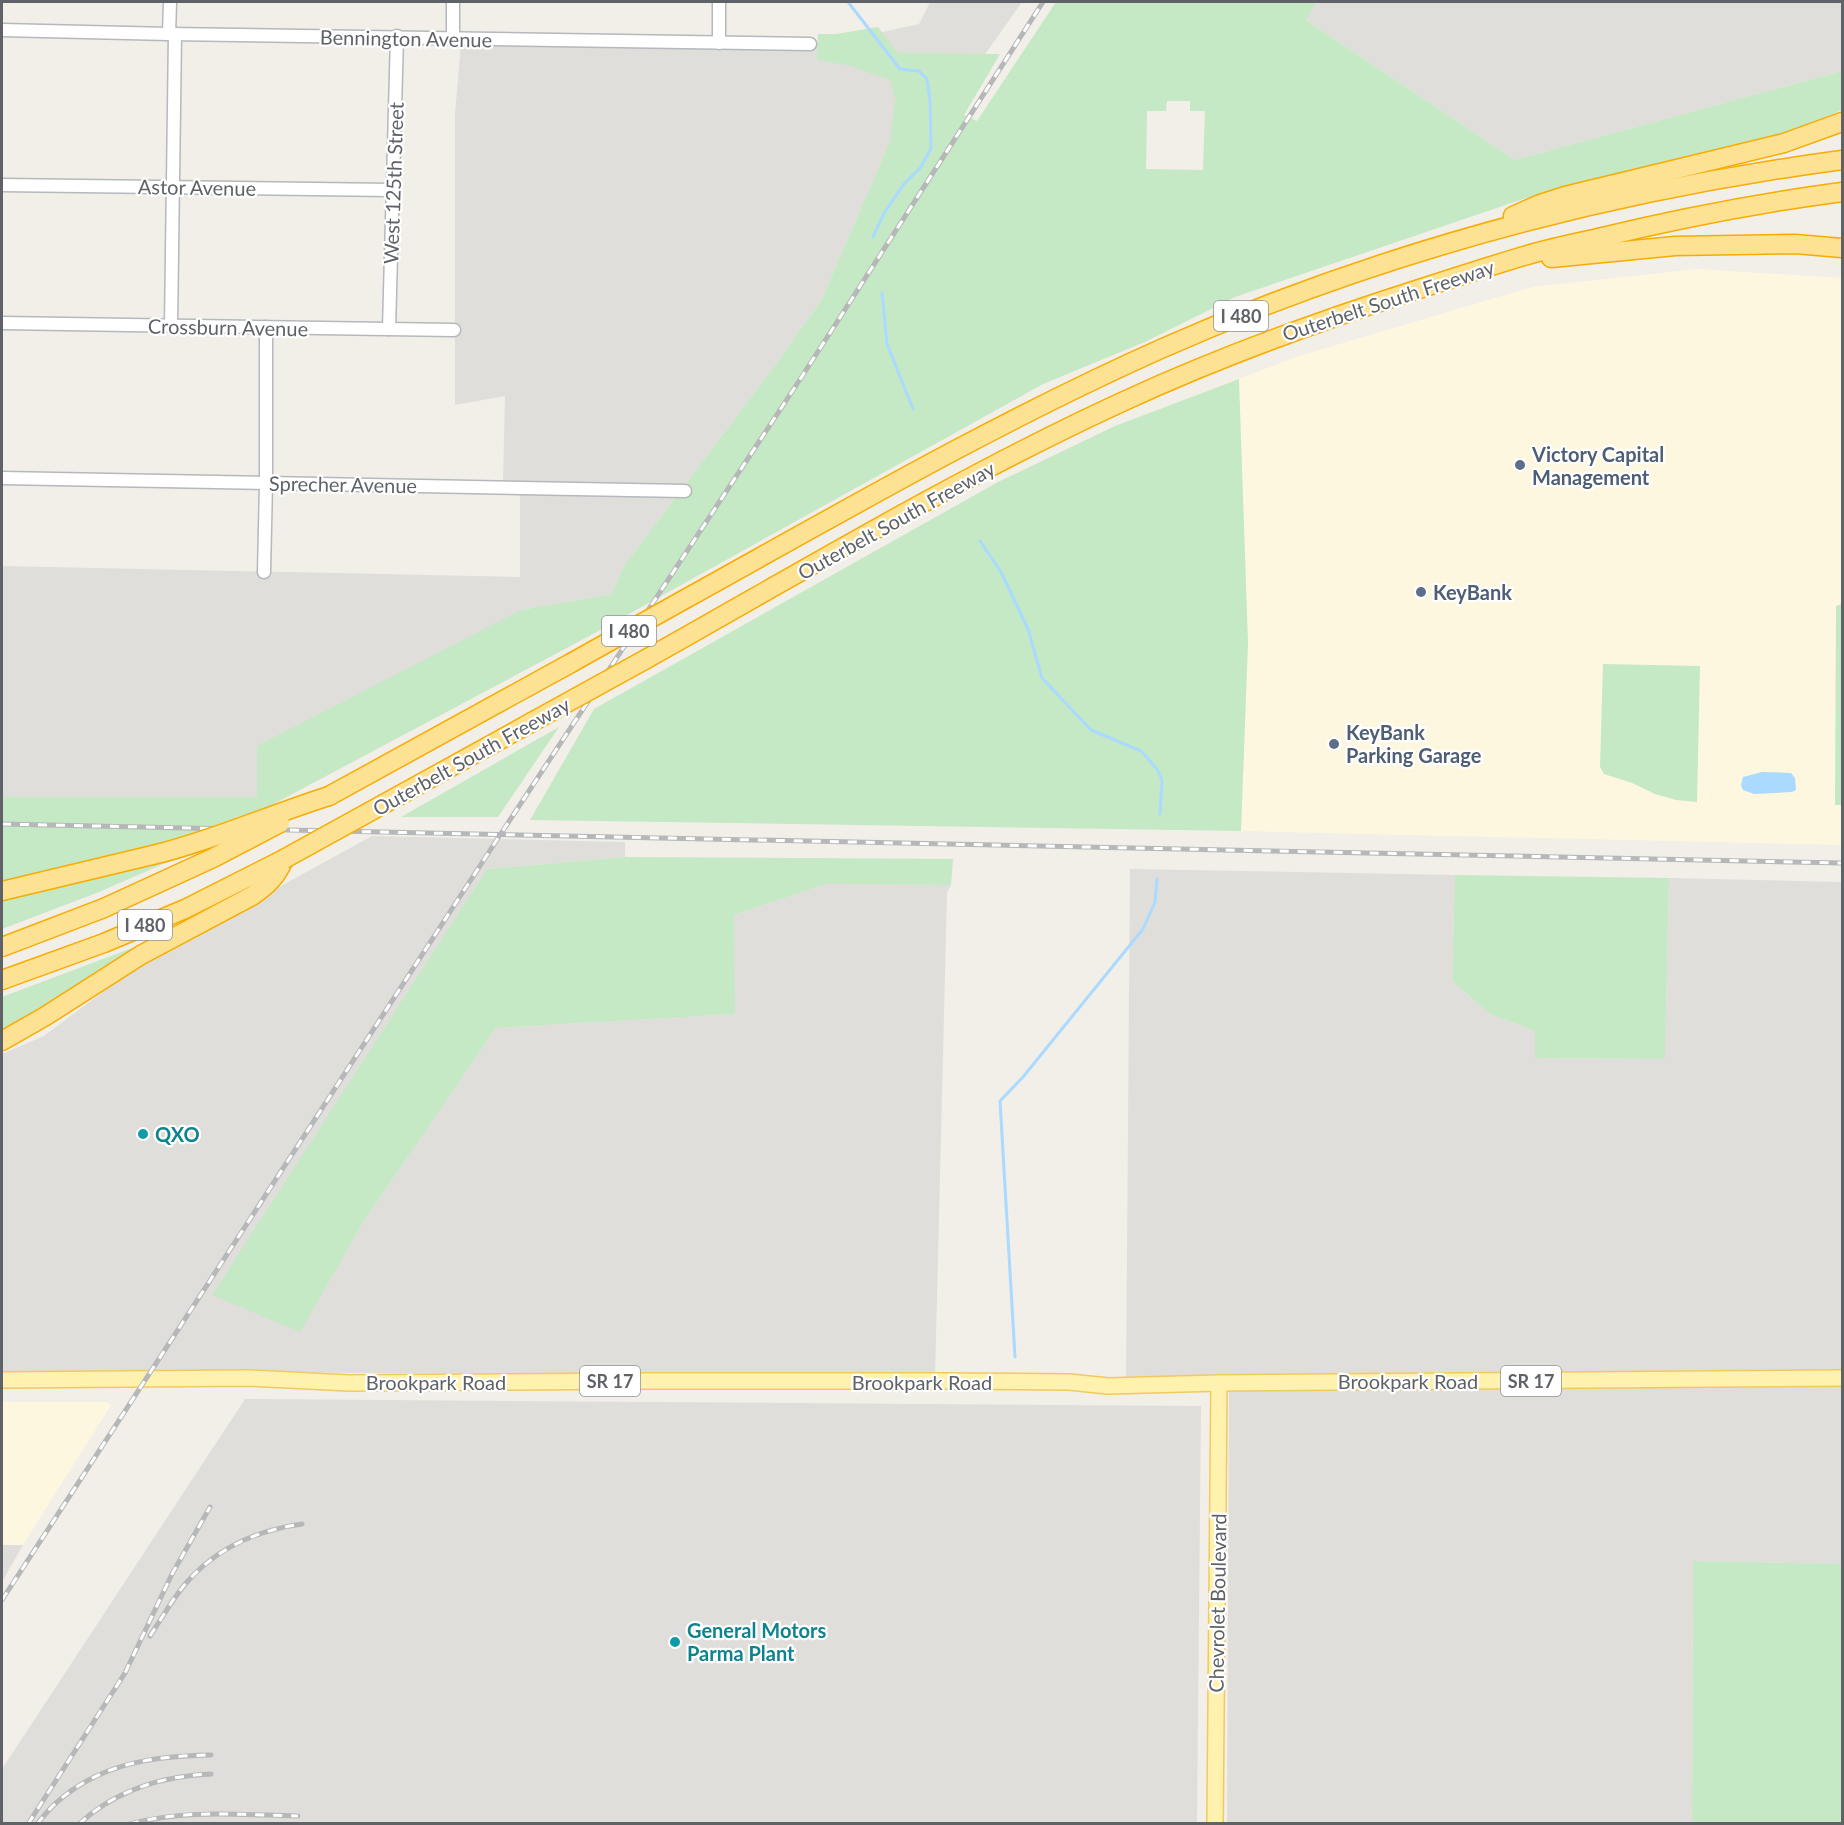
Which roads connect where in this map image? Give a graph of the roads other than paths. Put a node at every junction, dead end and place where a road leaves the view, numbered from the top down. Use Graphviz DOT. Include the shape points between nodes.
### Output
graph roads {
  1 [pos="170,2"];
  2 [pos="453,2"];
  3 [pos="719,2"];
  4 [pos="2,30"];
  5 [pos="172,34"];
  6 [pos="397,36"];
  7 [pos="453,39"];
  8 [pos="719,43"];
  9 [pos="810,44"];
  10 [pos="1842,122"];
  11 [pos="1842,160"];
  12 [pos="2,185"];
  13 [pos="173,187"];
  14 [pos="393,189"];
  15 [pos="1842,192"];
  16 [pos="1468,238"];
  17 [pos="1842,248"];
  18 [pos="1526,255"];
  19 [pos="2,323"];
  20 [pos="171,326"];
  21 [pos="266,327"];
  22 [pos="388,329"];
  23 [pos="454,330"];
  24 [pos="2,478"];
  25 [pos="266,483"];
  26 [pos="685,491"];
  27 [pos="264,572"];
  28 [pos="332,795"];
  29 [pos="284,859"];
  30 [pos="2,891"];
  31 [pos="2,947"];
  32 [pos="2,980"];
  33 [pos="2,1041"];
  34 [pos="1842,1378"];
  35 [pos="2,1380"];
  36 [pos="1219,1383"];
  37 [pos="1215,1824"];
  1 -- 5 [label="street"];
  2 -- 7 [label="street"];
  3 -- 8 [label="street"];
  4 -- 5 [label="street, Bennington Avenue"];
  5 -- 6 [label="street, Bennington Avenue"];
  5 -- 13 [label="street"];
  6 -- 7 [label="street, Bennington Avenue"];
  6 -- 14 [label="street, West 125th Street"];
  7 -- 8 [label="street, Bennington Avenue"];
  8 -- 9 [label="street, Bennington Avenue"];
  10 -- 16 [label="highway" via="1784,143 1565,196"];
  11 -- 16 [label="highway, Outerbelt South Freeway / I 480" via="1663,190"];
  12 -- 13 [label="street, Astor Avenue"];
  13 -- 14 [label="street, Astor Avenue"];
  13 -- 20 [label="street"];
  14 -- 22 [label="street, West 125th Street"];
  15 -- 18 [label="highway, Outerbelt South Freeway / I 480" via="1628,230"];
  16 -- 28 [label="highway, Outerbelt South Freeway / I 480, bridge" via="1275,302 1104,375 982,435"];
  17 -- 18 [label="highway" via="1722,245 1555,258"];
  18 -- 29 [label="highway, Outerbelt South Freeway / I 480, bridge" via="1317,322 1124,400 972,477"];
  19 -- 20 [label="street, Crossburn Avenue"];
  20 -- 21 [label="street, Crossburn Avenue"];
  21 -- 22 [label="street, Crossburn Avenue"];
  21 -- 25 [label="street"];
  22 -- 23 [label="street, Crossburn Avenue"];
  24 -- 25 [label="street, Sprecher Avenue"];
  25 -- 26 [label="street, Sprecher Avenue"];
  25 -- 27 [label="street"];
  28 -- 30 [label="highway, bridge" via="211,839"];
  28 -- 31 [label="highway, Outerbelt South Freeway / I 480, bridge" via="213,858 104,908"];
  29 -- 32 [label="highway, Outerbelt South Freeway / I 480" via="124,934"];
  29 -- 33 [label="highway" via="274,878 252,896 141,955"];
  34 -- 36 [label="main road, Brookpark Road / SR 17"];
  35 -- 36 [label="main road, Brookpark Road / SR 17" via="954,1381 1108,1386"];
  36 -- 37 [label="main road, Chevrolet Boulevard"];
}
